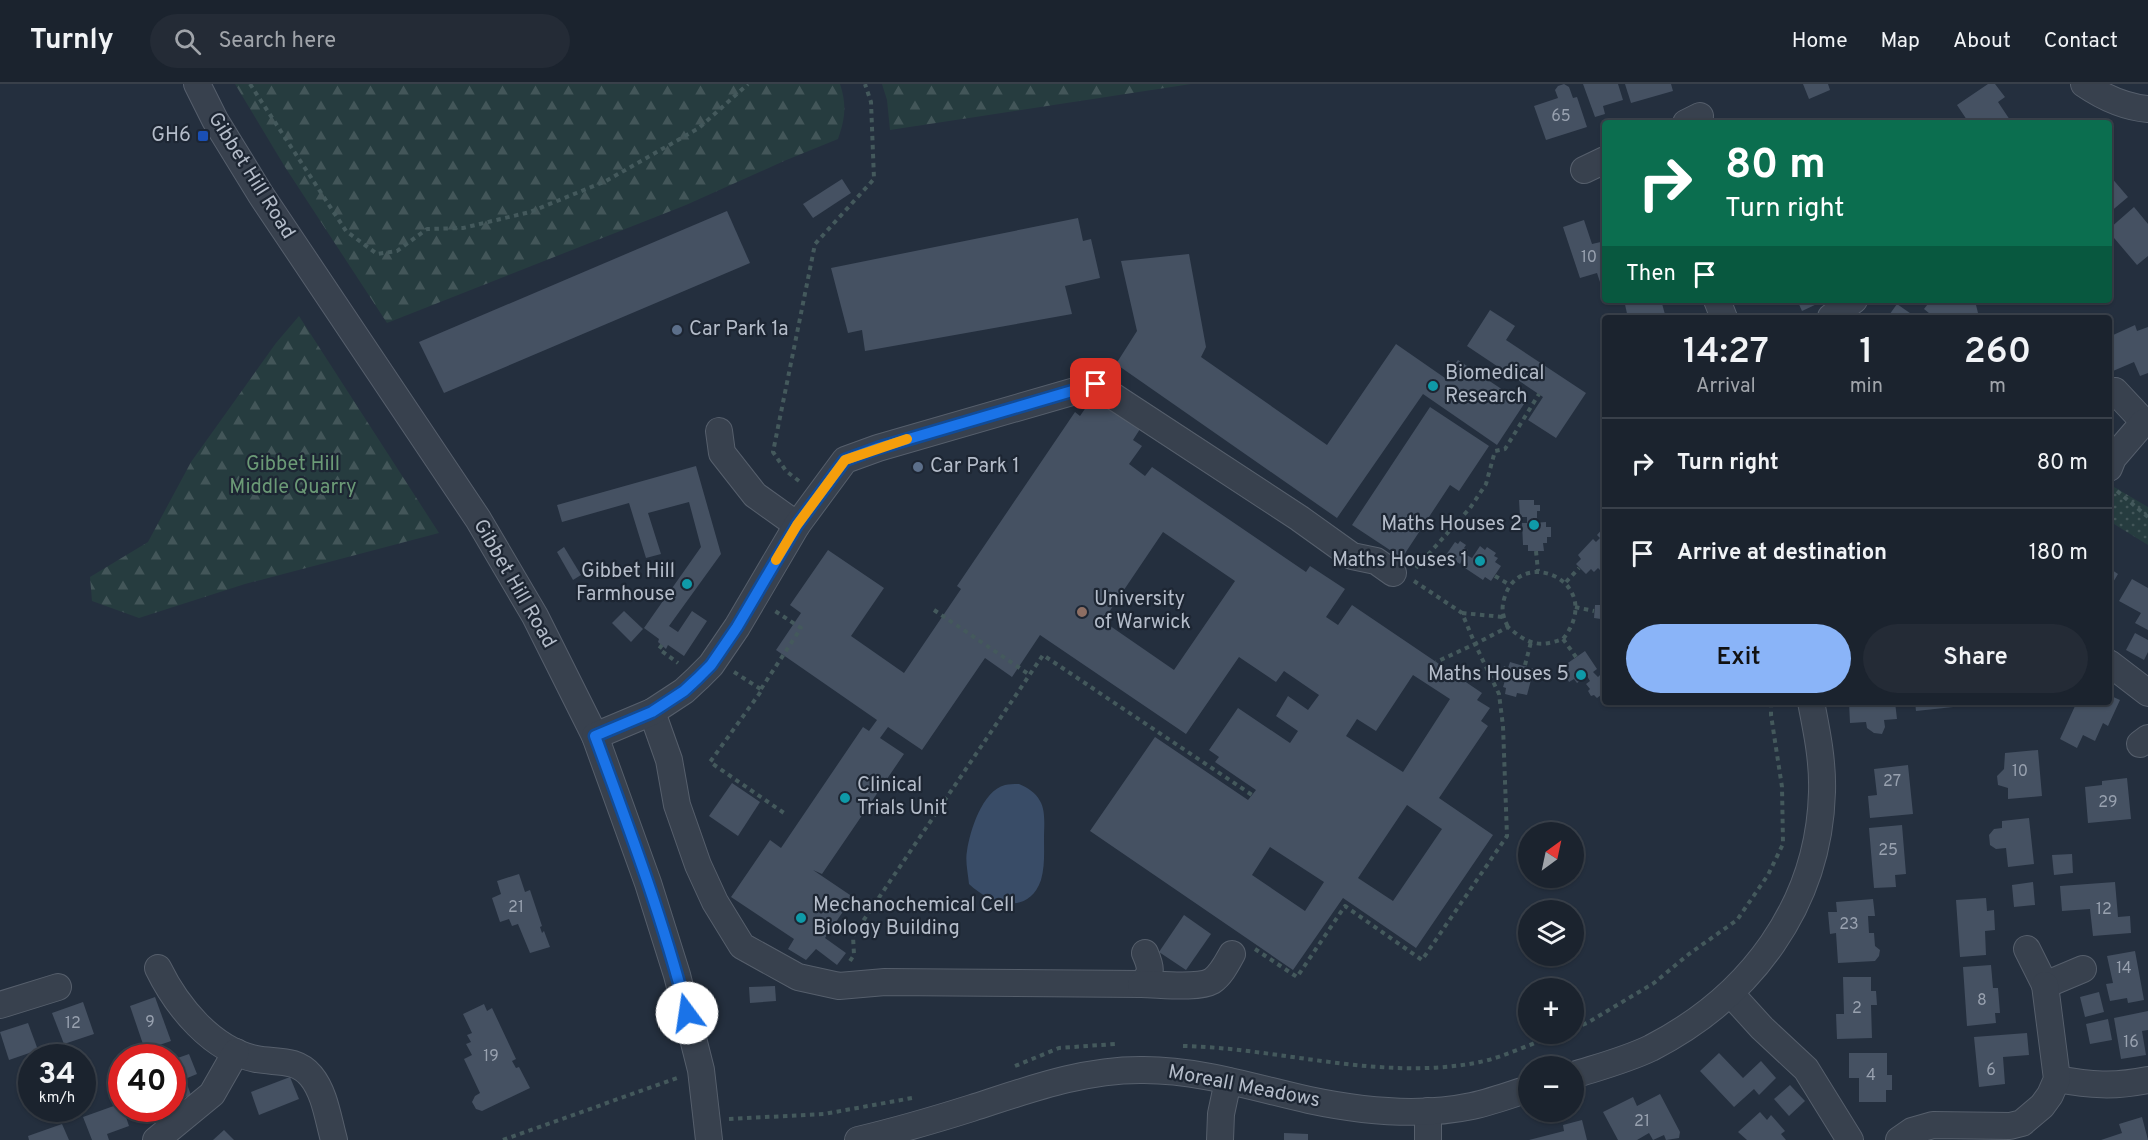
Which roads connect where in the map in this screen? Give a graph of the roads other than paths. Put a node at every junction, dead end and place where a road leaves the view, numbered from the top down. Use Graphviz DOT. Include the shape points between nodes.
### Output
graph roads {
  1 [pos="197,84"];
  2 [pos="2084,84"];
  3 [pos="2148,109"];
  4 [pos="1850,303"];
  5 [pos="1834,315"];
  6 [pos="2115,391"];
  7 [pos="2146,421"];
  8 [pos="719,431"];
  9 [pos="2112,462"];
  10 [pos="797,525"];
  11 [pos="1405,573"];
  12 [pos="2112,665"];
  13 [pos="2148,693"];
  14 [pos="1812,705"];
  15 [pos="652,712"];
  16 [pos="595,736"];
  17 [pos="2027,949"];
  18 [pos="1145,953"];
  19 [pos="1232,954"];
  20 [pos="158,968"];
  21 [pos="2083,969"];
  22 [pos="1141,984"];
  23 [pos="2045,985"];
  24 [pos="57,987"];
  25 [pos="1731,994"];
  26 [pos="0,1005"];
  27 [pos="236,1052"];
  28 [pos="1584,1072"];
  29 [pos="2056,1079"];
  30 [pos="2148,1080"];
  31 [pos="1228,1081"];
  32 [pos="1518,1092"];
  33 [pos="1428,1111"];
  34 [pos="156,1140"];
  35 [pos="334,1140"];
  36 [pos="709,1140"];
  37 [pos="858,1140"];
  38 [pos="1220,1140"];
  39 [pos="1428,1140"];
  40 [pos="1850,1140"];
  41 [pos="1899,1140"];
  1 -- 16 [label="street, Gibbet Hill Road" via="261,195 478,519 535,615"];
  2 -- 3 [label="street" via="2103,96"];
  4 -- 5 [label="street"];
  6 -- 7 [label="street"];
  7 -- 9 [label="street"];
  8 -- 10 [label="street" via="722,453 755,495"];
  10 -- 11 [label="street" via="845,460 1096,384 1352,556"];
  10 -- 15 [label="street" via="714,659 684,691"];
  12 -- 13 [label="street"];
  14 -- 25 [label="street" via="1821,752 1822,792 1813,857 1779,936"];
  15 -- 16 [label="street"];
  15 -- 22 [label="street" via="698,865 742,946 798,976 839,986 885,982"];
  16 -- 36 [label="street, Gibbet Hill Road" via="677,975 701,1070"];
  17 -- 23 [label="street"];
  18 -- 22 [label="street" via="1149,977"];
  19 -- 22 [label="street" via="1210,982"];
  20 -- 27 [label="street" via="176,1000 218,1041"];
  21 -- 23 [label="street"];
  23 -- 29 [label="street"];
  24 -- 26 [label="street"];
  25 -- 28 [label="street" via="1649,1049"];
  25 -- 40 [label="street" via="1806,1069"];
  27 -- 34 [label="street" via="212,1094"];
  27 -- 35 [label="street" via="255,1059 289,1061 311,1075 320,1090"];
  29 -- 30 [label="street" via="2113,1086"];
  29 -- 41 [label="street" via="2042,1106 2022,1123 1933,1125"];
  31 -- 33 [label="street, Moreall Meadows" via="1311,1100"];
  31 -- 37 [label="street, Moreall Meadows" via="1170,1071 1116,1071 1055,1081"];
  31 -- 38 [label="street"];
  32 -- 33 [label="street, Moreall Meadows" via="1472,1106"];
  33 -- 39 [label="street"];
}
